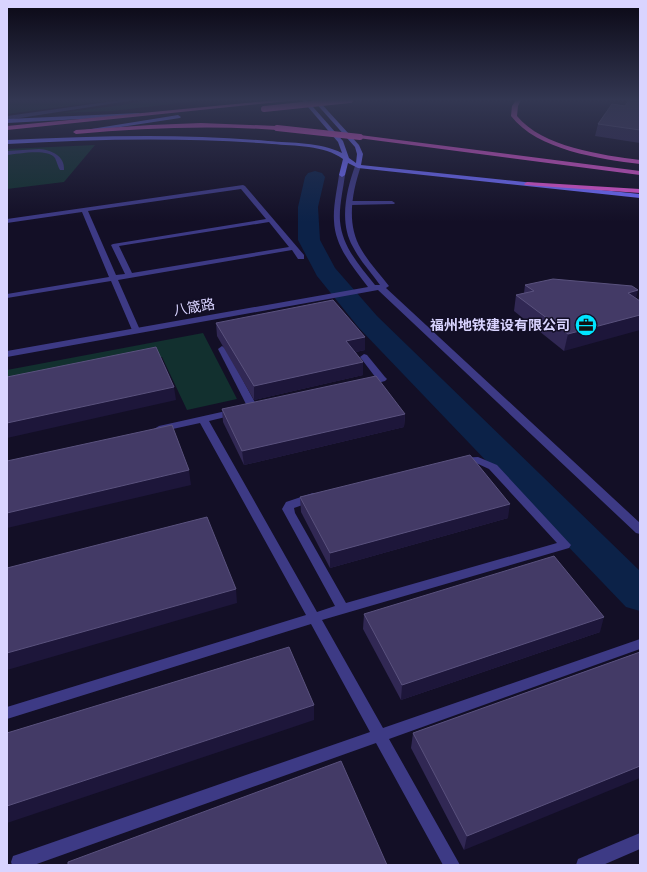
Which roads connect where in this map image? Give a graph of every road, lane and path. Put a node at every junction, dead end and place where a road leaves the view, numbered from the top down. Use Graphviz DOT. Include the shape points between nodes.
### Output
graph roads {
  1 [pos="245,141"];
  2 [pos="339,141"];
  3 [pos="352,141"];
  4 [pos="389,141"];
  5 [pos="410,141"];
  6 [pos="552,141"];
  7 [pos="7,153"];
  8 [pos="346,157"];
  9 [pos="640,162"];
  10 [pos="358,166"];
  11 [pos="640,166"];
  12 [pos="62,169"];
  13 [pos="640,173"];
  14 [pos="342,175"];
  15 [pos="527,184"];
  16 [pos="640,191"];
  17 [pos="640,196"];
  18 [pos="350,203"];
  19 [pos="392,203"];
  20 [pos="84,210"];
  21 [pos="61,213"];
  22 [pos="7,216"];
  23 [pos="270,220"];
  24 [pos="7,221"];
  25 [pos="293,248"];
  26 [pos="301,257"];
  27 [pos="129,275"];
  28 [pos="113,278"];
  29 [pos="379,287"];
  30 [pos="7,296"];
  31 [pos="136,330"];
  32 [pos="222,349"];
  33 [pos="7,354"];
  34 [pos="364,357"];
  35 [pos="359,384"];
  36 [pos="203,419"];
  37 [pos="150,431"];
  38 [pos="447,464"];
  39 [pos="325,494"];
  40 [pos="640,530"];
  41 [pos="343,609"];
  42 [pos="314,618"];
  43 [pos="640,644"];
  44 [pos="7,713"];
  45 [pos="380,735"];
  46 [pos="640,841"];
  47 [pos="19,862"];
  48 [pos="452,865"];
  49 [pos="584,865"];
  1 -- 8 [label="main road" via="325,149"];
  2 -- 8 [label="main road"];
  3 -- 10 [label="main road" via="361,152"];
  4 -- 13 [label="highway"];
  5 -- 11 [label="highway"];
  6 -- 9 [label="highway" via="576,150"];
  7 -- 12 [label="street" via="52,153 58,158"];
  8 -- 10 [label="main road"];
  8 -- 14 [label="main road"];
  10 -- 15 [label="main road"];
  10 -- 18 [label="street"];
  14 -- 29 [label="street" via="337,222 341,241 349,256"];
  15 -- 16 [label="highway"];
  15 -- 17 [label="main road"];
  18 -- 19 [label="street"];
  18 -- 29 [label="street" via="350,229 354,244"];
  20 -- 21 [label="street"];
  20 -- 23 [label="street" via="243,187"];
  20 -- 28 [label="street"];
  21 -- 22 [label="street" via="59,209"];
  21 -- 24 [label="street"];
  23 -- 25 [label="street"];
  23 -- 27 [label="street" via="115,244"];
  25 -- 26 [label="street"];
  25 -- 27 [label="street"];
  27 -- 28 [label="street"];
  28 -- 30 [label="street"];
  28 -- 31 [label="street"];
  29 -- 31 [label="street, 八箴路"];
  29 -- 40 [label="street"];
  31 -- 33 [label="street, 八箴路"];
  32 -- 36 [label="street" via="257,407"];
  34 -- 35 [label="street" via="382,379"];
  36 -- 37 [label="street"];
  36 -- 42 [label="street"];
  38 -- 41 [label="street" via="474,459 494,467 565,545"];
  39 -- 41 [label="street" via="295,502 288,509"];
  41 -- 42 [label="street"];
  42 -- 44 [label="street"];
  42 -- 45 [label="street"];
  43 -- 45 [label="street"];
  45 -- 47 [label="street"];
  45 -- 48 [label="street"];
  46 -- 49 [label="street"];
}
